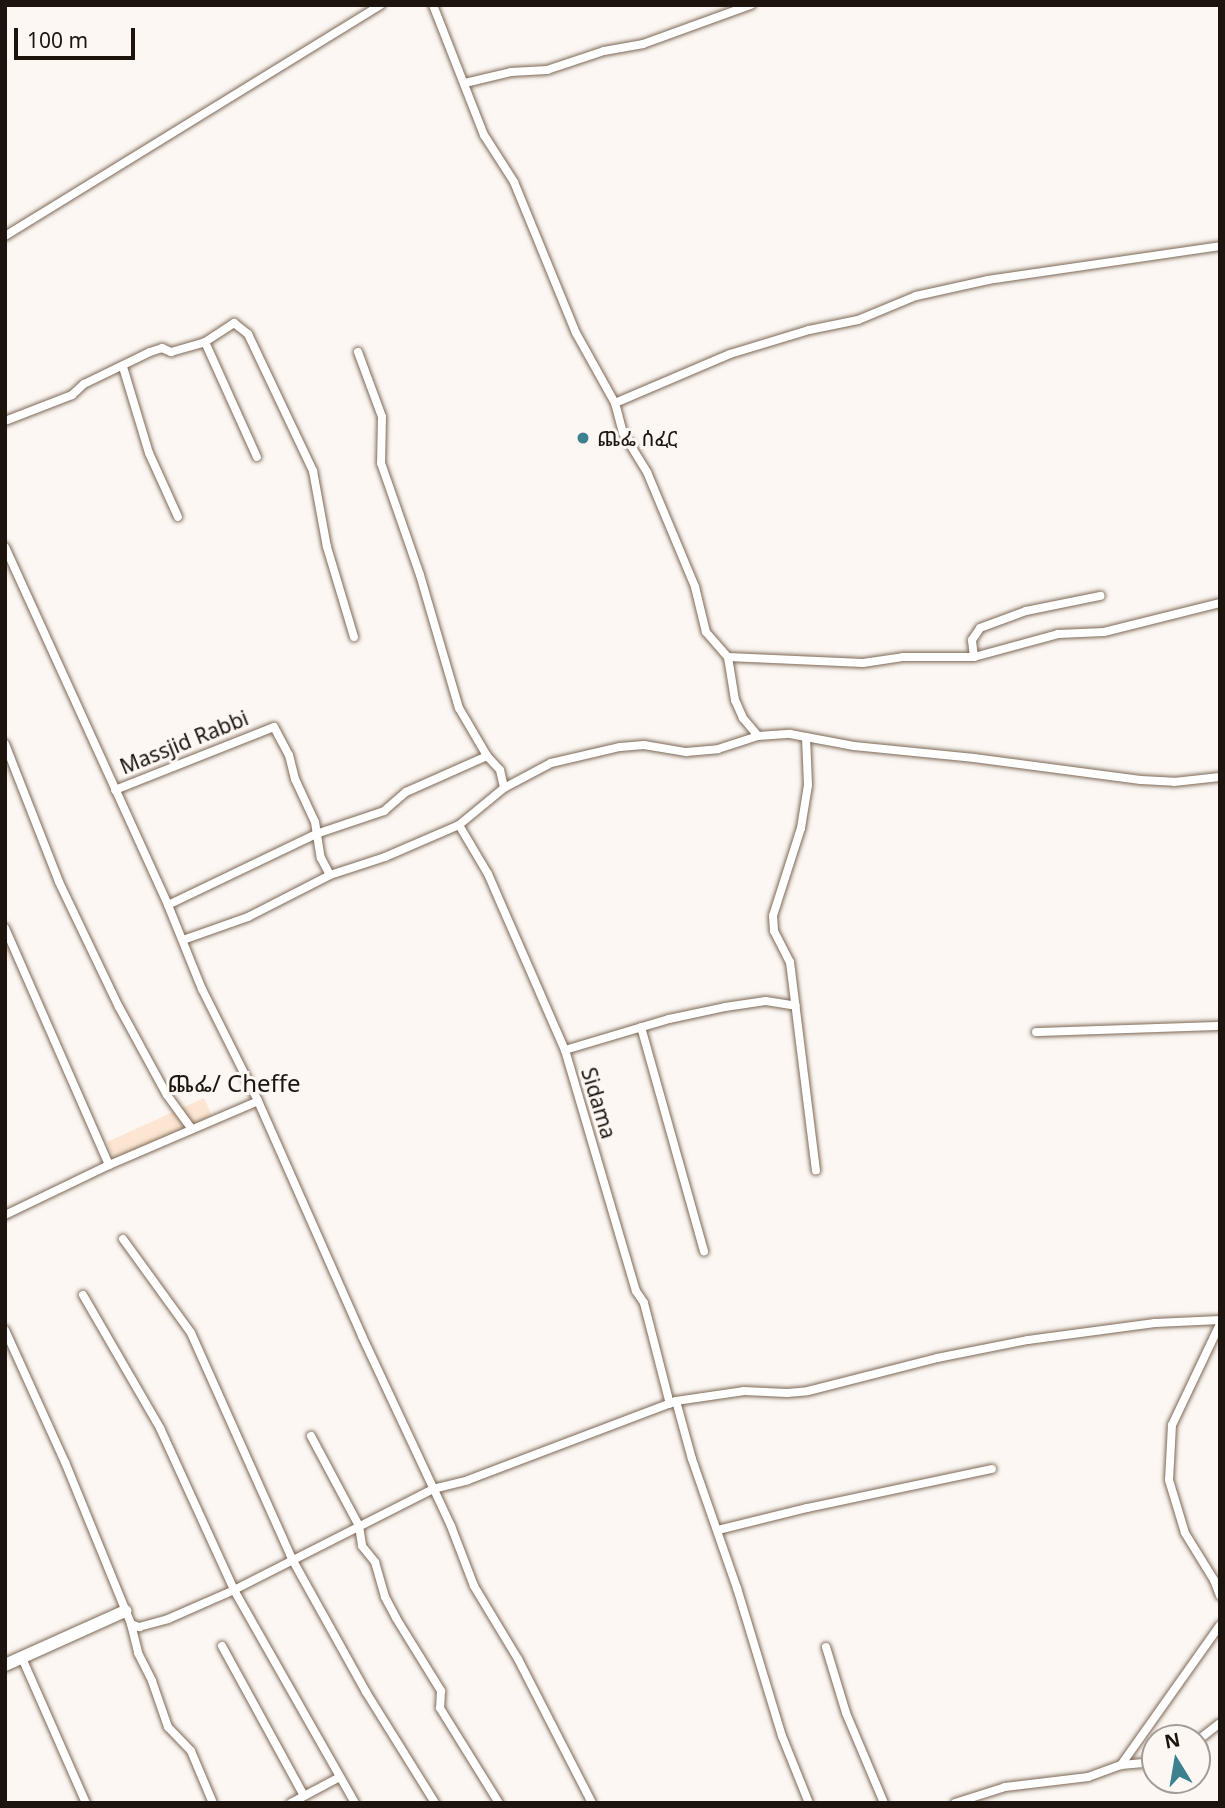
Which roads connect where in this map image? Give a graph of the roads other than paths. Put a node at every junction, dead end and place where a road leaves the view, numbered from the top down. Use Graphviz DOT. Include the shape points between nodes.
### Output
graph roads {
  1 [pos="381,5"];
  2 [pos="433,5"];
  3 [pos="751,5"];
  4 [pos="465,83"];
  5 [pos="5,236"];
  6 [pos="1220,246"];
  7 [pos="205,342"];
  8 [pos="358,352"];
  9 [pos="123,367"];
  10 [pos="615,403"];
  11 [pos="5,421"];
  12 [pos="257,457"];
  13 [pos="178,517"];
  14 [pos="5,547"];
  15 [pos="1100,596"];
  16 [pos="1220,603"];
  17 [pos="354,637"];
  18 [pos="728,657"];
  19 [pos="974,657"];
  20 [pos="758,736"];
  21 [pos="806,737"];
  22 [pos="5,744"];
  23 [pos="487,756"];
  24 [pos="1220,777"];
  25 [pos="504,788"];
  26 [pos="115,790"];
  27 [pos="459,825"];
  28 [pos="316,834"];
  29 [pos="330,875"];
  30 [pos="168,905"];
  31 [pos="5,928"];
  32 [pos="183,940"];
  33 [pos="796,1006"];
  34 [pos="1220,1026"];
  35 [pos="641,1027"];
  36 [pos="1036,1032"];
  37 [pos="565,1050"];
  38 [pos="258,1101"];
  39 [pos="191,1129"];
  40 [pos="108,1165"];
  41 [pos="817,1170"];
  42 [pos="5,1215"];
  43 [pos="123,1239"];
  44 [pos="704,1251"];
  45 [pos="83,1295"];
  46 [pos="1220,1322"];
  47 [pos="5,1330"];
  48 [pos="673,1402"];
  49 [pos="312,1436"];
  50 [pos="992,1469"];
  51 [pos="433,1489"];
  52 [pos="359,1526"];
  53 [pos="718,1530"];
  54 [pos="292,1559"];
  55 [pos="234,1590"];
  56 [pos="1220,1596"];
  57 [pos="125,1611"];
  58 [pos="131,1624"];
  59 [pos="1220,1625"];
  60 [pos="222,1646"];
  61 [pos="826,1647"];
  62 [pos="22,1658"];
  63 [pos="5,1665"];
  64 [pos="1141,1763"];
  65 [pos="1121,1765"];
  66 [pos="340,1777"];
  67 [pos="303,1796"];
  68 [pos="86,1803"];
  69 [pos="213,1803"];
  70 [pos="291,1803"];
  71 [pos="355,1803"];
  72 [pos="435,1803"];
  73 [pos="499,1803"];
  74 [pos="592,1803"];
  75 [pos="809,1803"];
  76 [pos="884,1803"];
  77 [pos="955,1803"];
  1 -- 5 [label="street"];
  2 -- 4 [label="street"];
  3 -- 4 [label="street" via="643,44 547,70 511,72"];
  4 -- 10 [label="street" via="484,135 514,182 576,333"];
  6 -- 10 [label="street" via="989,280 916,296 858,320 730,354"];
  7 -- 9 [label="street" via="171,352 162,348"];
  7 -- 12 [label="street"];
  7 -- 17 [label="street" via="234,323 248,334 313,471 327,547"];
  8 -- 23 [label="street" via="382,417 381,463 421,575 442,656 459,708"];
  9 -- 11 [label="street"];
  9 -- 13 [label="street" via="149,453"];
  10 -- 18 [label="street" via="623,433 647,472 695,587 706,632"];
  14 -- 26 [label="street"];
  15 -- 19 [label="street" via="1026,611 980,628 972,640"];
  16 -- 19 [label="street" via="1104,632 1058,634"];
  18 -- 19 [label="street" via="863,663 903,657"];
  18 -- 20 [label="street" via="735,700"];
  20 -- 21 [label="street"];
  20 -- 25 [label="street" via="718,749 686,752 644,745 620,747 551,763"];
  21 -- 24 [label="street" via="1141,780"];
  21 -- 33 [label="street" via="808,785 801,828 773,916 774,931 790,962"];
  22 -- 39 [label="street" via="60,882 119,1007"];
  23 -- 25 [label="street" via="500,770"];
  23 -- 28 [label="street" via="406,792 384,811"];
  25 -- 27 [label="street"];
  26 -- 28 [label="street, Massjid Rabbi" via="274,727 289,755"];
  26 -- 30 [label="street"];
  27 -- 29 [label="street" via="394,854"];
  27 -- 37 [label="street, Sidama" via="488,874"];
  28 -- 29 [label="street, Massjid Rabbi"];
  28 -- 30 [label="street"];
  29 -- 32 [label="street" via="248,917"];
  30 -- 32 [label="street"];
  31 -- 40 [label="street"];
  32 -- 38 [label="street"];
  33 -- 35 [label="street" via="766,1001"];
  33 -- 41 [label="street"];
  34 -- 36 [label="street"];
  35 -- 37 [label="street"];
  35 -- 44 [label="street"];
  37 -- 48 [label="street, Sidama"];
  38 -- 39 [label="street"];
  38 -- 51 [label="street"];
  39 -- 40 [label="street"];
  40 -- 42 [label="street"];
  43 -- 54 [label="street" via="191,1333"];
  45 -- 55 [label="street" via="160,1428"];
  46 -- 48 [label="street" via="1155,1323 1028,1340 808,1391 744,1391"];
  46 -- 56 [label="street" via="1172,1425 1169,1480 1185,1533"];
  47 -- 57 [label="street"];
  48 -- 51 [label="street"];
  48 -- 53 [label="street, Sidama"];
  49 -- 52 [label="street"];
  50 -- 53 [label="street"];
  51 -- 52 [label="street"];
  51 -- 74 [label="street" via="474,1586 518,1659"];
  52 -- 54 [label="street"];
  52 -- 73 [label="street" via="362,1546 375,1562 385,1597 441,1690 440,1709"];
  53 -- 75 [label="street, Sidama" via="782,1736"];
  54 -- 55 [label="street"];
  54 -- 72 [label="street"];
  55 -- 58 [label="street" via="168,1619 139,1627"];
  55 -- 66 [label="street"];
  57 -- 58 [label="street"];
  57 -- 62 [label="street"];
  58 -- 69 [label="street" via="168,1727 191,1751"];
  59 -- 65 [label="street"];
  60 -- 67 [label="street"];
  61 -- 76 [label="street" via="846,1713"];
  62 -- 63 [label="street"];
  62 -- 68 [label="street"];
  64 -- 65 [label="street"];
  65 -- 77 [label="street" via="1088,1777 1005,1787"];
  66 -- 67 [label="street"];
  66 -- 71 [label="street"];
  67 -- 70 [label="street"];
}
